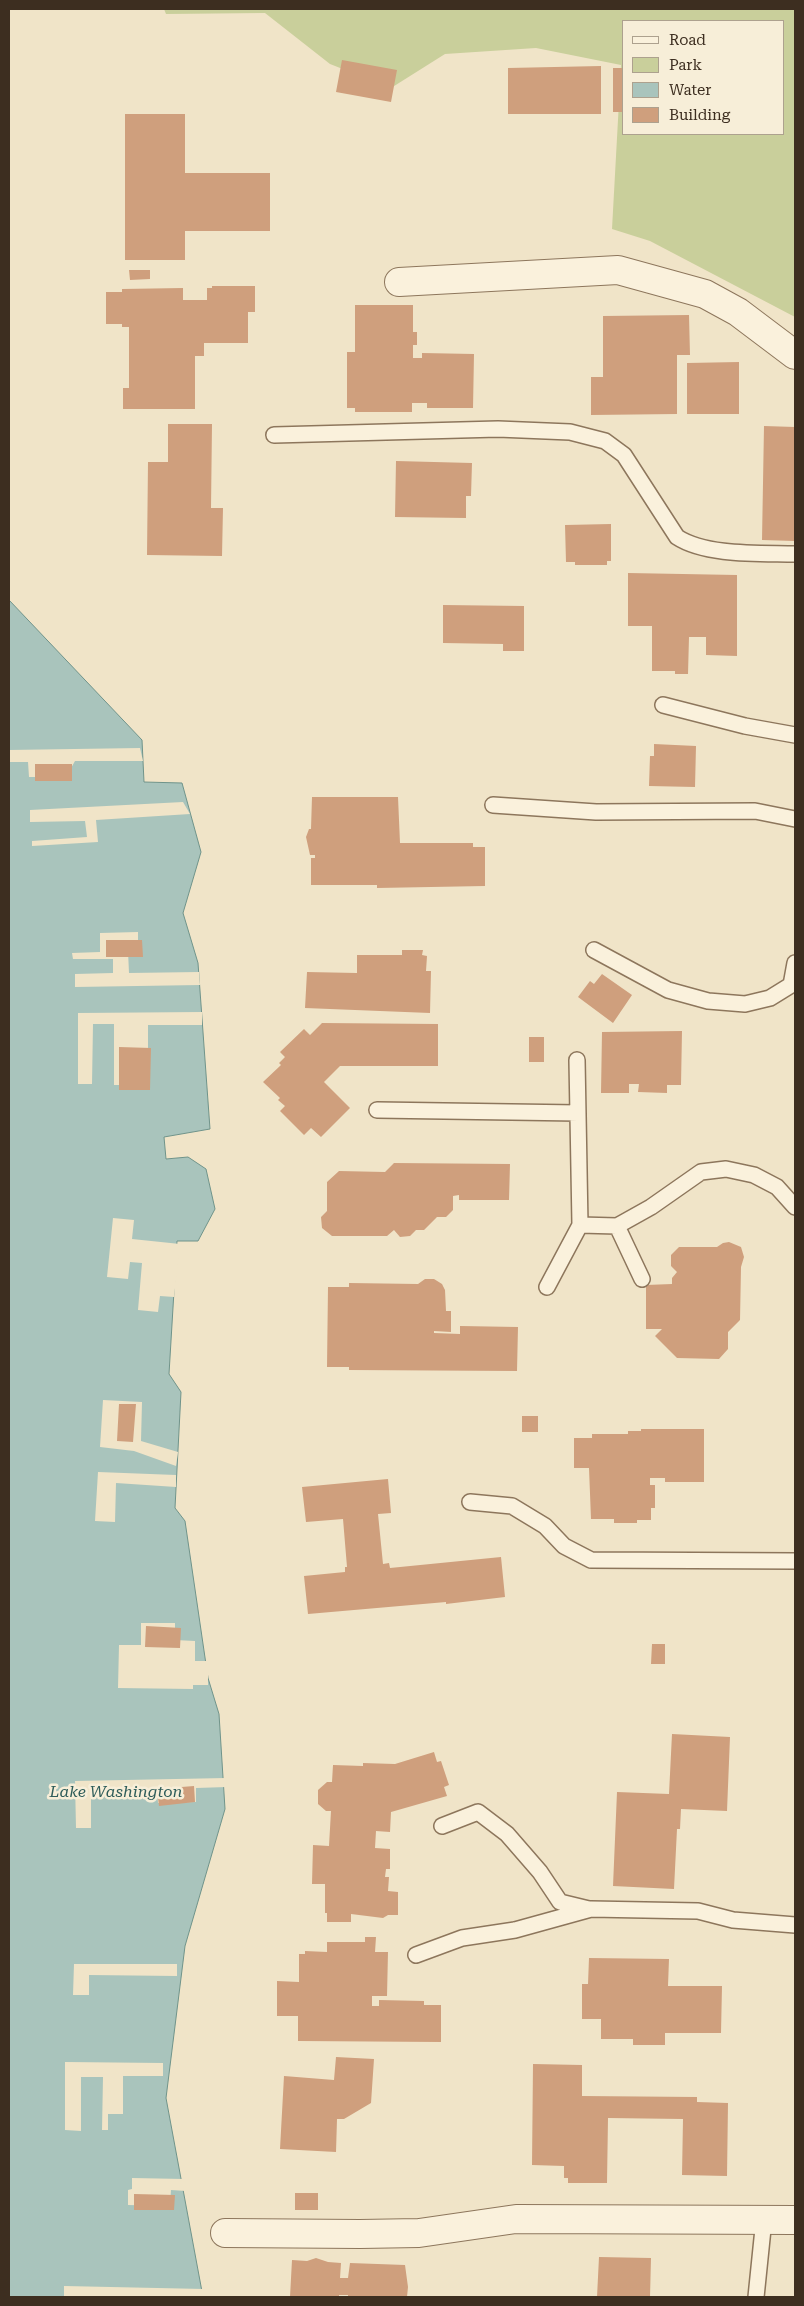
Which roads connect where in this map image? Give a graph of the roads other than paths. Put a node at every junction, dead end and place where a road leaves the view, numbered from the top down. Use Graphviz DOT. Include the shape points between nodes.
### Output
graph roads {
  1 [pos="399,282"];
  2 [pos="795,355"];
  3 [pos="274,435"];
  4 [pos="795,554"];
  5 [pos="663,705"];
  6 [pos="795,735"];
  7 [pos="493,805"];
  8 [pos="795,819"];
  9 [pos="594,950"];
  10 [pos="795,964"];
  11 [pos="577,1060"];
  12 [pos="377,1110"];
  13 [pos="578,1112"];
  14 [pos="795,1207"];
  15 [pos="580,1225"];
  16 [pos="617,1226"];
  17 [pos="642,1279"];
  18 [pos="546,1287"];
  19 [pos="470,1502"];
  20 [pos="795,1561"];
  21 [pos="442,1826"];
  22 [pos="590,1909"];
  23 [pos="795,1925"];
  24 [pos="416,1955"];
  25 [pos="764,2219"];
  26 [pos="795,2220"];
  27 [pos="225,2232"];
  28 [pos="756,2297"];
  1 -- 2 [label="street" via="618,270 705,294 738,312"];
  3 -- 4 [label="lane" via="498,429 570,432 593,437 616,447 624,455 677,536 688,544 735,552"];
  5 -- 6 [label="lane"];
  7 -- 8 [label="lane" via="596,812 755,811"];
  9 -- 10 [label="lane" via="668,990 708,1001 745,1004 770,998 791,985"];
  11 -- 13 [label="lane"];
  12 -- 13 [label="lane"];
  13 -- 15 [label="lane"];
  14 -- 16 [label="lane" via="777,1187 754,1175 726,1168 701,1172"];
  15 -- 16 [label="lane"];
  15 -- 18 [label="lane"];
  16 -- 17 [label="lane"];
  19 -- 20 [label="lane" via="512,1506 545,1526 564,1546 591,1560"];
  21 -- 22 [label="lane" via="478,1812 507,1834 540,1872 560,1902"];
  22 -- 23 [label="lane" via="698,1911 732,1920"];
  22 -- 24 [label="lane" via="515,1930 462,1938"];
  25 -- 26 [label="street"];
  25 -- 27 [label="street" via="516,2219 419,2232"];
  25 -- 28 [label="lane"];
}
